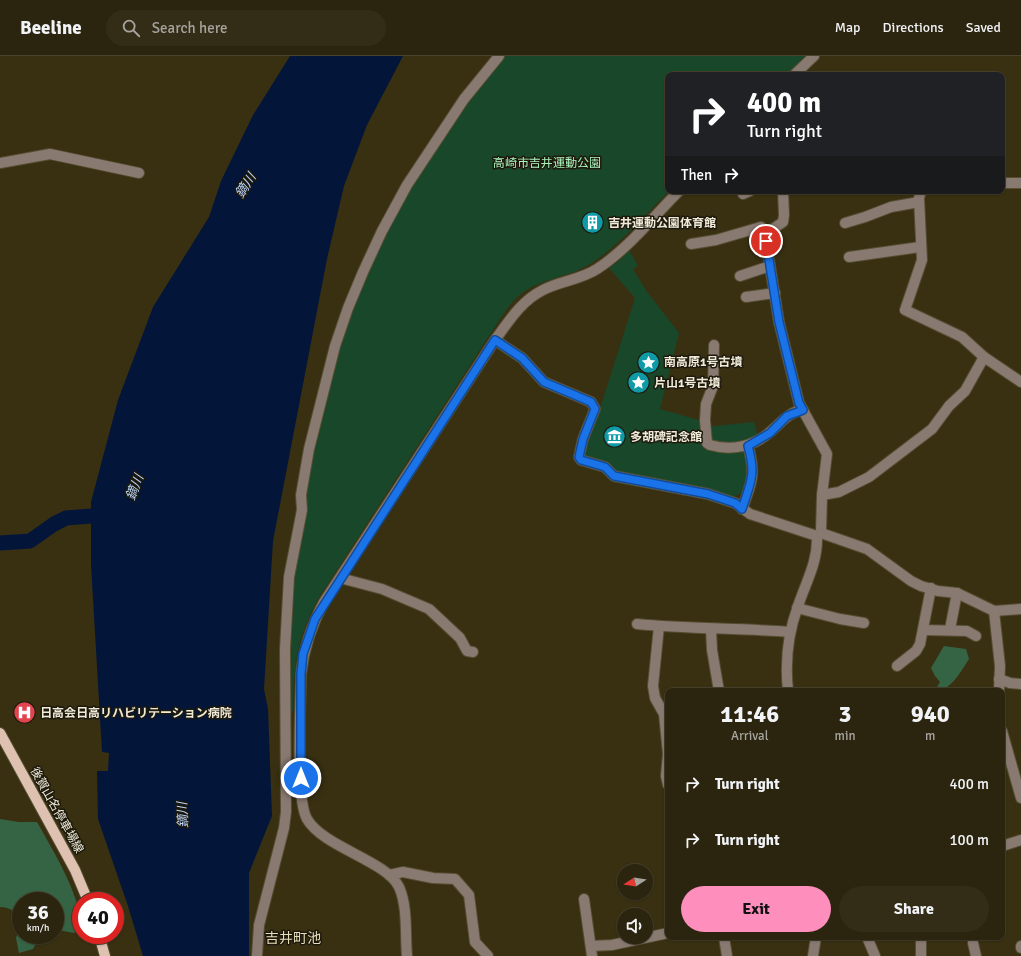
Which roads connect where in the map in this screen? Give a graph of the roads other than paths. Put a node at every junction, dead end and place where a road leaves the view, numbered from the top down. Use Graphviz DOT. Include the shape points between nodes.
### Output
graph roads {
  1 [pos="499,56"];
  2 [pos="814,56"];
  3 [pos="797,72"];
  4 [pos="0,163"];
  5 [pos="139,173"];
  6 [pos="1005,183"];
  7 [pos="1021,183"];
  8 [pos="676,194"];
  9 [pos="783,194"];
  10 [pos="920,194"];
  11 [pos="919,202"];
  12 [pos="845,223"];
  13 [pos="767,232"];
  14 [pos="691,244"];
  15 [pos="920,248"];
  16 [pos="849,257"];
  17 [pos="770,266"];
  18 [pos="740,276"];
  19 [pos="775,293"];
  20 [pos="746,297"];
  21 [pos="495,340"];
  22 [pos="714,345"];
  23 [pos="984,357"];
  24 [pos="1021,382"];
  25 [pos="803,410"];
  26 [pos="748,446"];
  27 [pos="822,495"];
  28 [pos="742,509"];
  29 [pos="819,534"];
  30 [pos="340,578"];
  31 [pos="931,588"];
  32 [pos="957,592"];
  33 [pos="797,608"];
  34 [pos="1021,609"];
  35 [pos="994,612"];
  36 [pos="864,623"];
  37 [pos="637,624"];
  38 [pos="659,626"];
  39 [pos="711,629"];
  40 [pos="950,629"];
  41 [pos="923,630"];
  42 [pos="790,632"];
  43 [pos="976,636"];
  44 [pos="473,652"];
  45 [pos="897,666"];
  46 [pos="999,679"];
  47 [pos="1021,684"];
  48 [pos="718,688"];
  49 [pos="788,688"];
  50 [pos="999,688"];
  51 [pos="665,724"];
  52 [pos="0,733"];
  53 [pos="1005,748"];
  54 [pos="1018,776"];
  55 [pos="1021,798"];
  56 [pos="1021,840"];
  57 [pos="1005,845"];
  58 [pos="389,875"];
  59 [pos="85,892"];
  60 [pos="584,899"];
  61 [pos="665,934"];
  62 [pos="724,940"];
  63 [pos="816,940"];
  64 [pos="868,940"];
  65 [pos="921,940"];
  66 [pos="973,943"];
  67 [pos="102,944"];
  68 [pos="592,951"];
  69 [pos="105,956"];
  70 [pos="257,956"];
  71 [pos="407,956"];
  72 [pos="488,956"];
  73 [pos="727,956"];
  74 [pos="813,956"];
  75 [pos="875,956"];
  76 [pos="922,956"];
  77 [pos="976,956"];
  1 -- 70 [label="street" via="464,99 407,185 363,272 335,346 309,448 301,495 302,510 289,577 284,649 286,812 259,925"];
  2 -- 3 [label="street"];
  4 -- 5 [label="street" via="50,154"];
  6 -- 7 [label="street"];
  8 -- 21 [label="street" via="613,257 596,270 543,290 523,302"];
  9 -- 13 [label="street" via="783,222"];
  10 -- 11 [label="street"];
  11 -- 12 [label="street" via="891,207"];
  11 -- 15 [label="street"];
  13 -- 14 [label="street" via="761,227 716,240"];
  13 -- 17 [label="street"];
  15 -- 16 [label="street"];
  15 -- 23 [label="street" via="922,260 905,310 962,337"];
  17 -- 18 [label="street"];
  17 -- 19 [label="street"];
  19 -- 20 [label="street"];
  19 -- 25 [label="street" via="779,322 799,403"];
  21 -- 28 [label="street" via="522,358 544,382 594,405 595,409 583,439 579,457 581,460 605,467 614,476 708,494 735,503"];
  21 -- 30 [label="street"];
  22 -- 26 [label="street" via="713,386 706,404 707,443 710,446 730,448"];
  23 -- 24 [label="street"];
  23 -- 27 [label="street" via="965,391 949,406 932,429 869,477 839,492"];
  25 -- 26 [label="street" via="787,416 770,433"];
  25 -- 27 [label="street" via="827,454"];
  26 -- 28 [label="street" via="753,472"];
  27 -- 29 [label="street"];
  28 -- 29 [label="street" via="750,514"];
  29 -- 31 [label="street" via="867,549 911,582"];
  29 -- 33 [label="street" via="813,569"];
  30 -- 44 [label="street" via="382,588 429,609 460,638 467,651"];
  30 -- 58 [label="street" via="315,619 303,654 301,794 307,819 323,835"];
  31 -- 32 [label="street"];
  31 -- 41 [label="street"];
  32 -- 35 [label="street"];
  32 -- 40 [label="street"];
  33 -- 36 [label="street"];
  33 -- 42 [label="street"];
  34 -- 35 [label="street"];
  35 -- 46 [label="street"];
  37 -- 38 [label="street"];
  38 -- 39 [label="street"];
  38 -- 51 [label="street" via="653,686 655,698 664,714"];
  39 -- 42 [label="street"];
  39 -- 48 [label="street"];
  40 -- 41 [label="street"];
  40 -- 43 [label="street" via="967,631"];
  41 -- 45 [label="street" via="916,651"];
  42 -- 49 [label="street"];
  46 -- 47 [label="street"];
  46 -- 50 [label="street"];
  52 -- 59 [label="main road, 後賀山名停車場線" via="76,870"];
  53 -- 54 [label="street"];
  54 -- 55 [label="street"];
  56 -- 57 [label="street"];
  58 -- 71 [label="street" via="399,886 403,903"];
  58 -- 72 [label="street" via="403,872 455,879 469,894 476,942"];
  60 -- 68 [label="street"];
  61 -- 68 [label="street"];
  62 -- 73 [label="street"];
  63 -- 74 [label="street"];
  64 -- 75 [label="street"];
  65 -- 76 [label="street"];
  66 -- 77 [label="street"];
  67 -- 69 [label="main road"];
}
